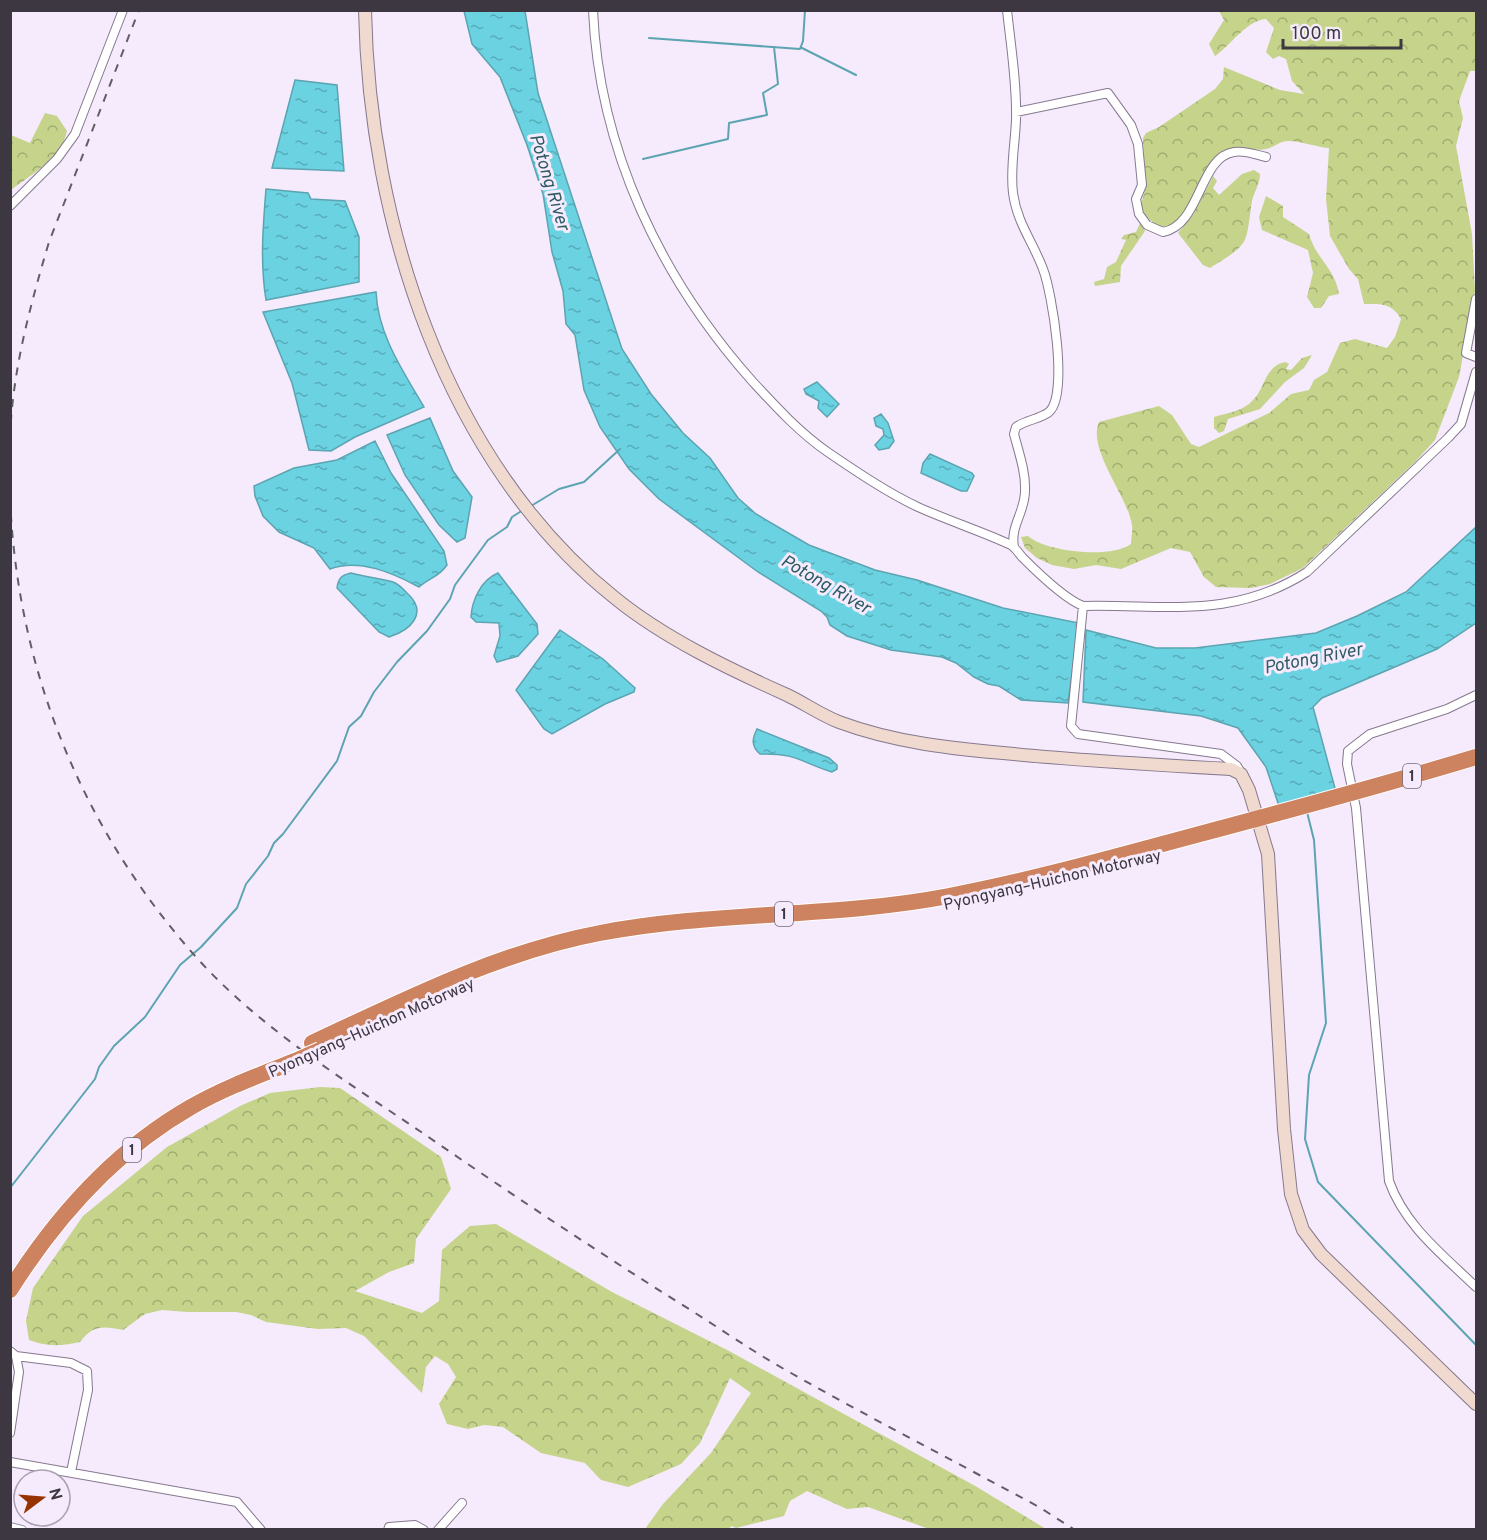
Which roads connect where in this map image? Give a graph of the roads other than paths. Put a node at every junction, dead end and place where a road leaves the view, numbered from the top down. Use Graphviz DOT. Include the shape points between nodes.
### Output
graph roads {
  1 [pos="123,10"];
  2 [pos="364,10"];
  3 [pos="593,10"];
  4 [pos="1007,10"];
  5 [pos="1016,112"];
  6 [pos="1266,157"];
  7 [pos="10,206"];
  8 [pos="1476,299"];
  9 [pos="1476,357"];
  10 [pos="1476,372"];
  11 [pos="1014,547"];
  12 [pos="1083,606"];
  13 [pos="1476,695"];
  14 [pos="1476,758"];
  15 [pos="1476,767"];
  16 [pos="1241,774"];
  17 [pos="1351,798"];
  18 [pos="1264,822"];
  19 [pos="292,1057"];
  20 [pos="10,1273"];
  21 [pos="1476,1287"];
  22 [pos="10,1290"];
  23 [pos="13,1353"];
  24 [pos="1476,1404"];
  25 [pos="10,1433"];
  26 [pos="10,1462"];
  27 [pos="47,1468"];
  28 [pos="72,1468"];
  29 [pos="72,1472"];
  30 [pos="462,1503"];
  31 [pos="10,1527"];
  32 [pos="22,1530"];
  33 [pos="261,1530"];
  34 [pos="388,1530"];
  35 [pos="424,1530"];
  36 [pos="438,1530"];
  1 -- 7 [label="street" via="75,134 57,159"];
  2 -- 16 [label="main road" via="370,97 393,220 409,282 447,375 474,434 513,491 570,556 615,599 736,672 838,722 942,747 1231,769"];
  3 -- 11 [label="street" via="594,42 609,116 634,197 661,253 724,349 786,418 827,451 917,506"];
  4 -- 5 [label="street"];
  5 -- 6 [label="street" via="1108,93 1131,125 1138,144 1142,185 1136,199 1139,214 1147,225 1163,232 1181,224 1220,158 1237,151"];
  5 -- 11 [label="street" via="1012,160 1017,215 1044,270 1060,379 1051,411 1016,427 1014,434 1026,492 1014,526"];
  8 -- 9 [label="street" via="1466,354"];
  10 -- 12 [label="street" via="1461,424 1455,431 1312,568 1285,586 1215,607"];
  11 -- 12 [label="street" via="1064,596"];
  12 -- 16 [label="street" via="1071,714 1071,726 1078,734 1221,754"];
  13 -- 17 [label="street" via="1354,744 1347,757"];
  14 -- 17 [label="highway, Pyongyang–Huichon Motorway / 1"];
  15 -- 17 [label="highway, Pyongyang–Huichon Motorway / 1"];
  16 -- 18 [label="main road"];
  17 -- 18 [label="highway, Pyongyang–Huichon Motorway / 1"];
  17 -- 21 [label="street" via="1389,1181 1410,1224"];
  18 -- 19 [label="highway, Pyongyang–Huichon Motorway / 1, bridge" via="1042,884 952,904 676,931 577,949 471,981"];
  18 -- 24 [label="main road" via="1270,868 1284,1130 1294,1209 1303,1230 1321,1254"];
  19 -- 20 [label="highway, Pyongyang–Huichon Motorway / 1" via="180,1104 141,1131 91,1171 49,1219"];
  19 -- 22 [label="highway, Pyongyang–Huichon Motorway / 1" via="189,1108 105,1170 54,1226"];
  23 -- 25 [label="street" via="19,1380"];
  23 -- 28 [label="street" via="71,1363 87,1371 88,1390"];
  26 -- 27 [label="street"];
  29 -- 33 [label="street" via="237,1502"];
  30 -- 36 [label="street"];
  31 -- 32 [label="street"];
  34 -- 35 [label="street" via="415,1525"];
}
